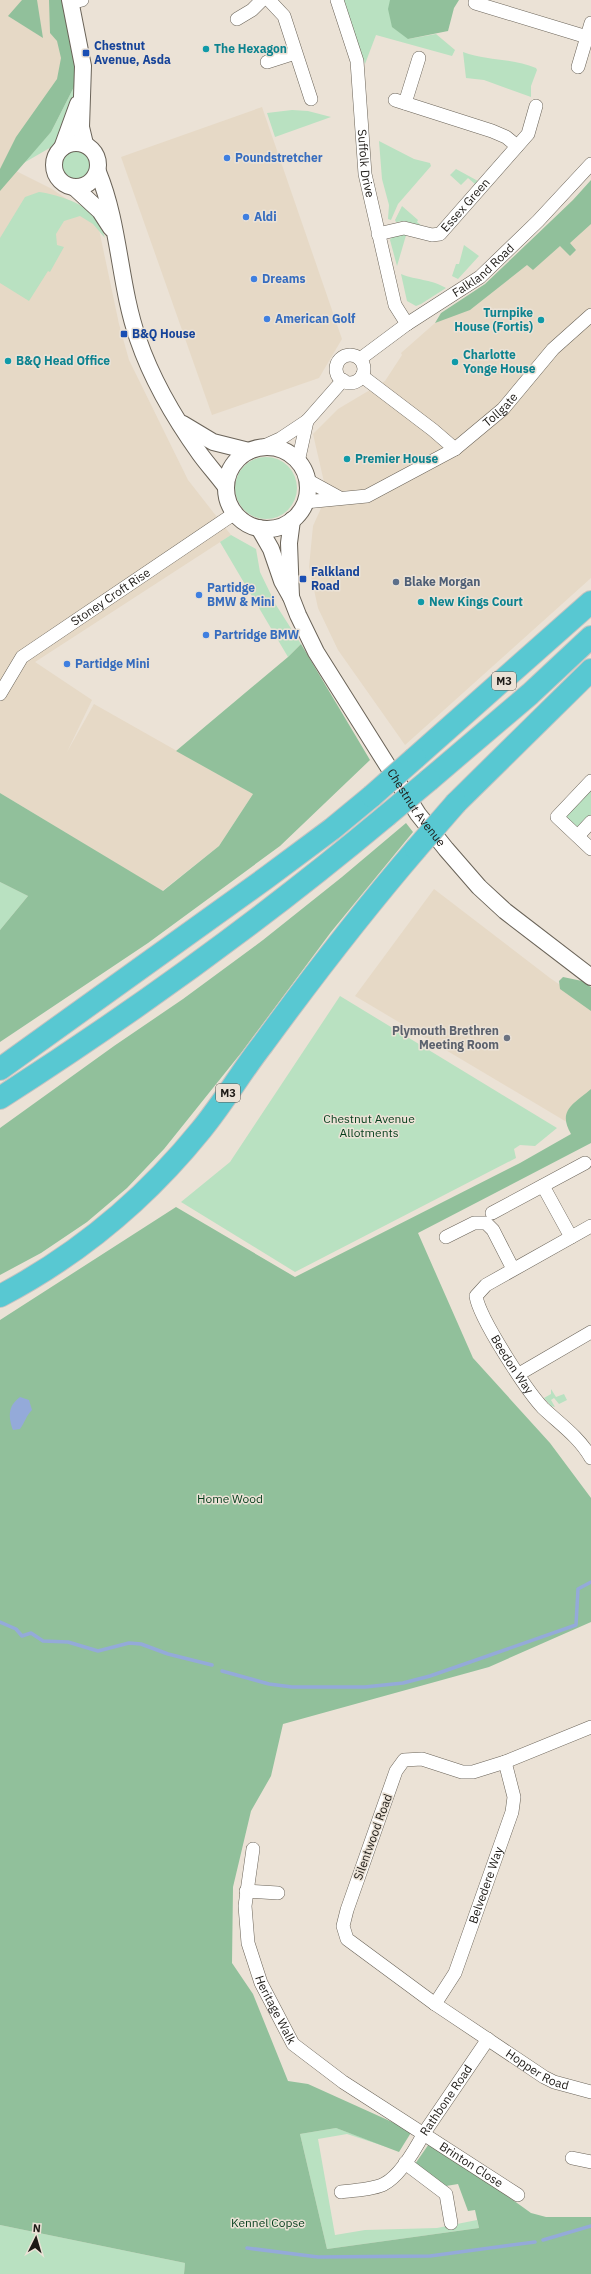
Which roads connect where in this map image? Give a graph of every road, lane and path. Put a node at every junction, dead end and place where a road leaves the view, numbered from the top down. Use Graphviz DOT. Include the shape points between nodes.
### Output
graph roads {
  1 [pos="262,0"];
  2 [pos="269,0"];
  3 [pos="337,0"];
  4 [pos="74,1"];
  5 [pos="475,3"];
  6 [pos="237,20"];
  7 [pos="591,23"];
  8 [pos="587,37"];
  9 [pos="295,53"];
  10 [pos="419,58"];
  11 [pos="268,62"];
  12 [pos="578,68"];
  13 [pos="83,94"];
  14 [pos="311,99"];
  15 [pos="536,106"];
  16 [pos="85,144"];
  17 [pos="517,146"];
  18 [pos="62,148"];
  19 [pos="591,164"];
  20 [pos="98,172"];
  21 [pos="74,187"];
  22 [pos="113,232"];
  23 [pos="378,234"];
  24 [pos="591,315"];
  25 [pos="407,324"];
  26 [pos="360,358"];
  27 [pos="362,376"];
  28 [pos="343,380"];
  29 [pos="307,421"];
  30 [pos="179,422"];
  31 [pos="455,449"];
  32 [pos="255,450"];
  33 [pos="298,462"];
  34 [pos="307,480"];
  35 [pos="226,487"];
  36 [pos="338,497"];
  37 [pos="305,502"];
  38 [pos="234,513"];
  39 [pos="292,520"];
  40 [pos="259,528"];
  41 [pos="291,597"];
  42 [pos="591,602"];
  43 [pos="591,637"];
  44 [pos="591,670"];
  45 [pos="0,694"];
  46 [pos="591,781"];
  47 [pos="591,822"];
  48 [pos="578,836"];
  49 [pos="591,850"];
  50 [pos="591,976"];
  51 [pos="4,1065"];
  52 [pos="0,1098"];
  53 [pos="584,1163"];
  54 [pos="543,1186"];
  55 [pos="492,1213"];
  56 [pos="591,1226"];
  57 [pos="446,1237"];
  58 [pos="572,1237"];
  59 [pos="513,1269"];
  60 [pos="0,1296"];
  61 [pos="591,1332"];
  62 [pos="519,1374"];
  63 [pos="591,1458"];
  64 [pos="591,1727"];
  65 [pos="505,1762"];
  66 [pos="253,1849"];
  67 [pos="246,1891"];
  68 [pos="278,1893"];
  69 [pos="435,2004"];
  70 [pos="488,2039"];
  71 [pos="591,2092"];
  72 [pos="424,2133"];
  73 [pos="572,2158"];
  74 [pos="406,2162"];
  75 [pos="591,2162"];
  76 [pos="341,2192"];
  77 [pos="518,2195"];
  78 [pos="451,2223"];
  1 -- 6 [label="street"];
  2 -- 9 [label="street" via="284,16"];
  3 -- 23 [label="street, Suffolk Drive" via="357,61 364,174"];
  4 -- 13 [label="street" via="83,66"];
  5 -- 8 [label="street"];
  7 -- 8 [label="street"];
  8 -- 12 [label="street"];
  9 -- 11 [label="street"];
  9 -- 14 [label="street"];
  10 -- 17 [label="street" via="400,102 492,131 506,137"];
  13 -- 16 [label="street" via="81,127"];
  13 -- 18 [label="street"];
  15 -- 17 [label="street, Essex Green" via="528,134"];
  16 -- 18 [label="street" via="72,142"];
  16 -- 20 [label="street" via="95,152 99,165"];
  17 -- 23 [label="street, Essex Green" via="440,234 432,235 404,228"];
  18 -- 21 [label="street" via="56,154 54,169 62,182"];
  19 -- 25 [label="street, Falkland Road" via="538,221 480,277"];
  20 -- 21 [label="street" via="89,184"];
  20 -- 22 [label="street" via="107,196"];
  21 -- 22 [label="street" via="100,211"];
  22 -- 30 [label="street" via="138,338 160,390"];
  23 -- 25 [label="street, Suffolk Drive" via="395,304"];
  24 -- 31 [label="street, Tollgate" via="553,349 503,409"];
  25 -- 26 [label="street, Falkland Road"];
  26 -- 27 [label="street" via="364,367"];
  26 -- 28 [label="street" via="347,355 339,360 337,373"];
  27 -- 28 [label="street" via="351,382"];
  27 -- 31 [label="street"];
  28 -- 29 [label="street"];
  29 -- 32 [label="street" via="280,439"];
  29 -- 33 [label="street"];
  30 -- 32 [label="street" via="213,442"];
  30 -- 35 [label="street"];
  31 -- 36 [label="street, Tollgate" via="367,496"];
  32 -- 33 [label="street" via="274,448 287,453"];
  32 -- 35 [label="street" via="240,457 232,466"];
  33 -- 34 [label="street"];
  34 -- 36 [label="street"];
  34 -- 37 [label="street"];
  35 -- 38 [label="street" via="228,501"];
  36 -- 37 [label="street, Tollgate"];
  37 -- 39 [label="street"];
  38 -- 40 [label="street" via="250,525"];
  38 -- 45 [label="street, Stoney Croft Rise" via="22,657"];
  39 -- 40 [label="street" via="271,529"];
  39 -- 41 [label="street, Chestnut Avenue" via="289,543"];
  40 -- 41 [label="street, Chestnut Avenue" via="271,549 282,581"];
  41 -- 50 [label="street, Chestnut Avenue" via="316,652 418,814 446,849 505,911"];
  42 -- 51 [label="highway, M3, bridge" via="332,829"];
  43 -- 52 [label="highway, M3, bridge" via="530,694 341,854 158,992"];
  44 -- 60 [label="highway, M3, bridge" via="456,803 370,903 257,1051 203,1128 159,1178 106,1227 65,1258"];
  46 -- 48 [label="street" via="557,817"];
  47 -- 48 [label="street"];
  48 -- 49 [label="street"];
  53 -- 54 [label="street"];
  54 -- 55 [label="street"];
  54 -- 58 [label="street"];
  56 -- 58 [label="street, Beedon Way"];
  57 -- 59 [label="street" via="474,1223 486,1223 493,1230"];
  58 -- 59 [label="street, Beedon Way"];
  59 -- 62 [label="street, Beedon Way" via="481,1288 476,1296 480,1310"];
  61 -- 62 [label="street"];
  62 -- 63 [label="street, Beedon Way" via="537,1401 583,1445"];
  64 -- 65 [label="street, Silentwood Road"];
  65 -- 69 [label="street, Belvedere Way" via="514,1797 512,1812 455,1973"];
  65 -- 69 [label="street, Silentwood Road" via="468,1772 422,1759 404,1760 396,1771 345,1916 343,1930 347,1938"];
  66 -- 67 [label="street, Heritage Walk"];
  67 -- 68 [label="street"];
  67 -- 72 [label="street, Heritage Walk" via="246,1933 249,1949 261,1983 293,2044 343,2082"];
  69 -- 70 [label="street, Silentwood Road"];
  70 -- 71 [label="street, Hopper Road" via="554,2082"];
  70 -- 72 [label="street, Rathbone Road"];
  72 -- 74 [label="street, Rathbone Road"];
  72 -- 77 [label="street, Brinton Close"];
  73 -- 75 [label="street"];
  74 -- 76 [label="street, Rathbone Road" via="384,2185"];
  74 -- 78 [label="street" via="446,2194"];
}
